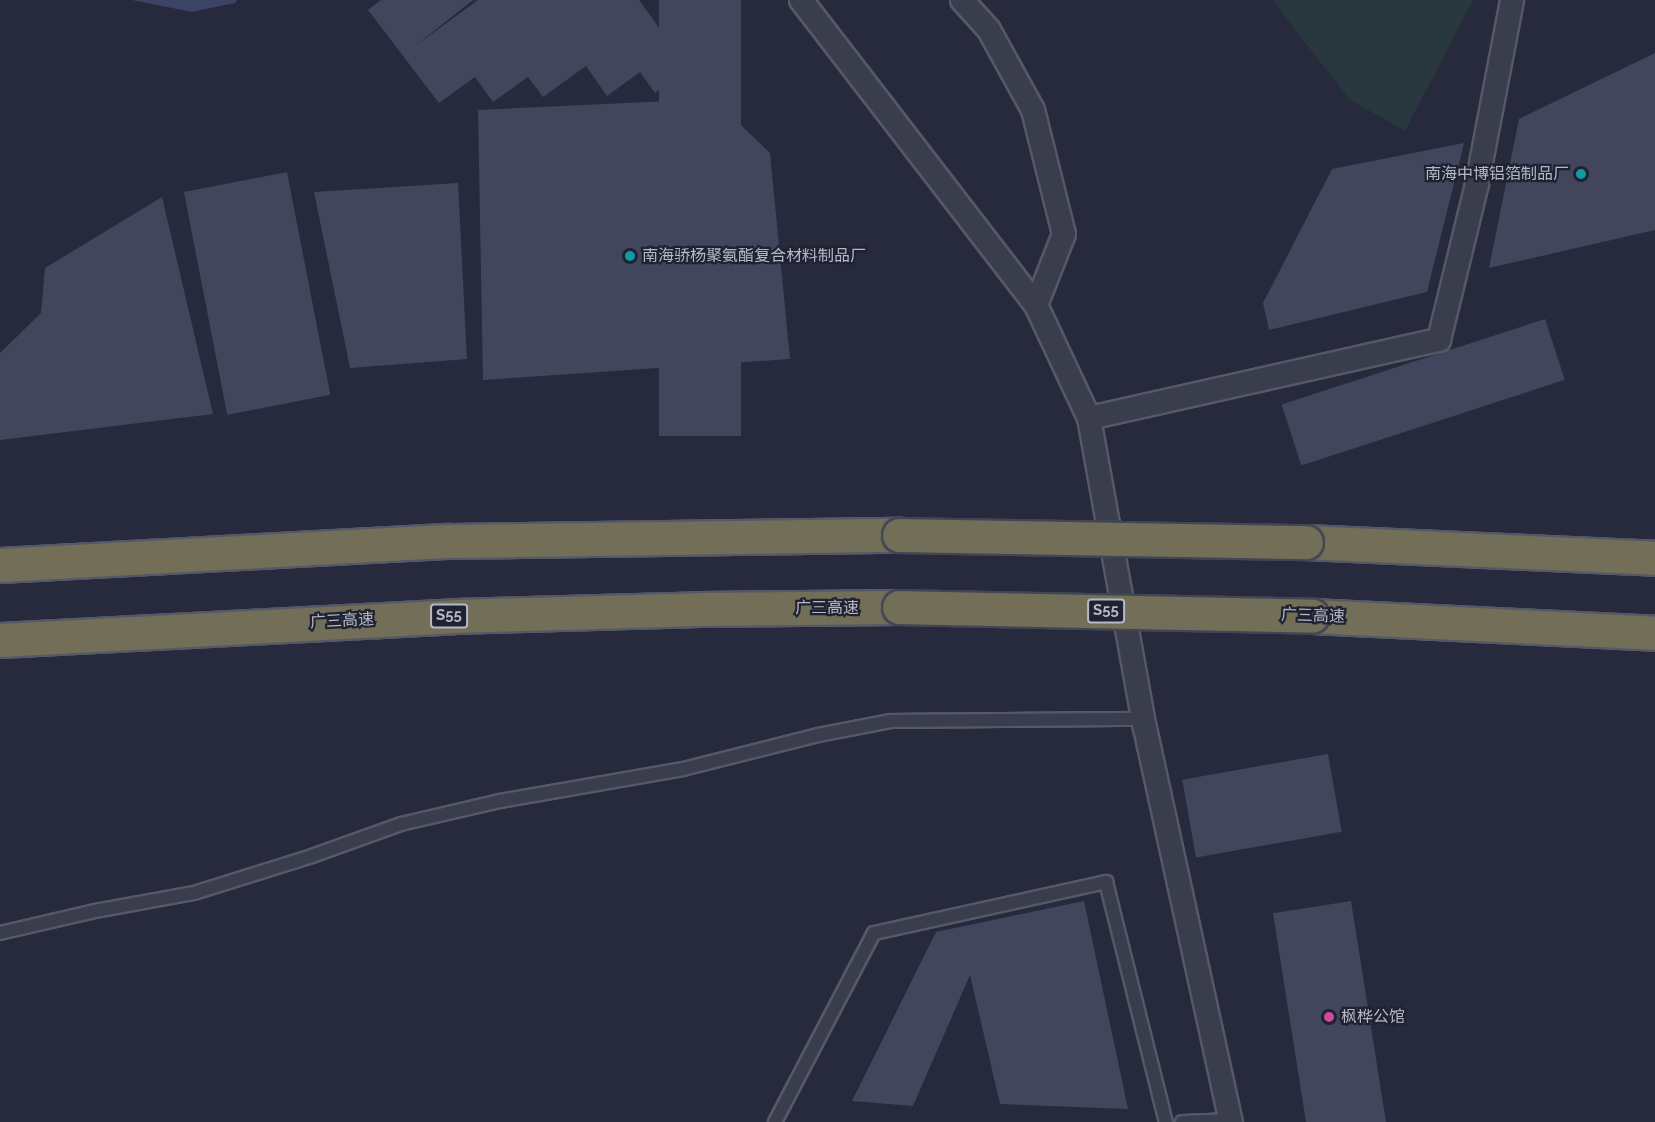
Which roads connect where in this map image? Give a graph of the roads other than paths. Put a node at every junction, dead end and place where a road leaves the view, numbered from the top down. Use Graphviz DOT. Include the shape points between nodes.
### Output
graph roads {
  1 [pos="801,0"];
  2 [pos="962,0"];
  3 [pos="1512,0"];
  4 [pos="1036,305"];
  5 [pos="1089,418"];
  6 [pos="1655,558"];
  7 [pos="0,565"];
  8 [pos="1655,633"];
  9 [pos="0,640"];
  10 [pos="1143,719"];
  11 [pos="0,933"];
  12 [pos="1231,1121"];
  13 [pos="775,1122"];
  14 [pos="1166,1122"];
  15 [pos="1182,1122"];
  1 -- 4 [label="street"];
  2 -- 4 [label="street" via="989,30 1033,110 1064,234"];
  3 -- 5 [label="street" via="1477,184 1439,340"];
  4 -- 5 [label="street"];
  5 -- 10 [label="street"];
  6 -- 7 [label="highway, bridge" via="1306,542 899,535 448,541"];
  8 -- 9 [label="highway, 广三高速 / S55, bridge" via="1312,615 899,607 454,615"];
  10 -- 11 [label="lane" via="891,721 683,769 500,801 400,824 194,893"];
  10 -- 12 [label="street"];
  12 -- 15 [label="lane"];
  13 -- 14 [label="lane" via="874,933 1106,882"];
}
